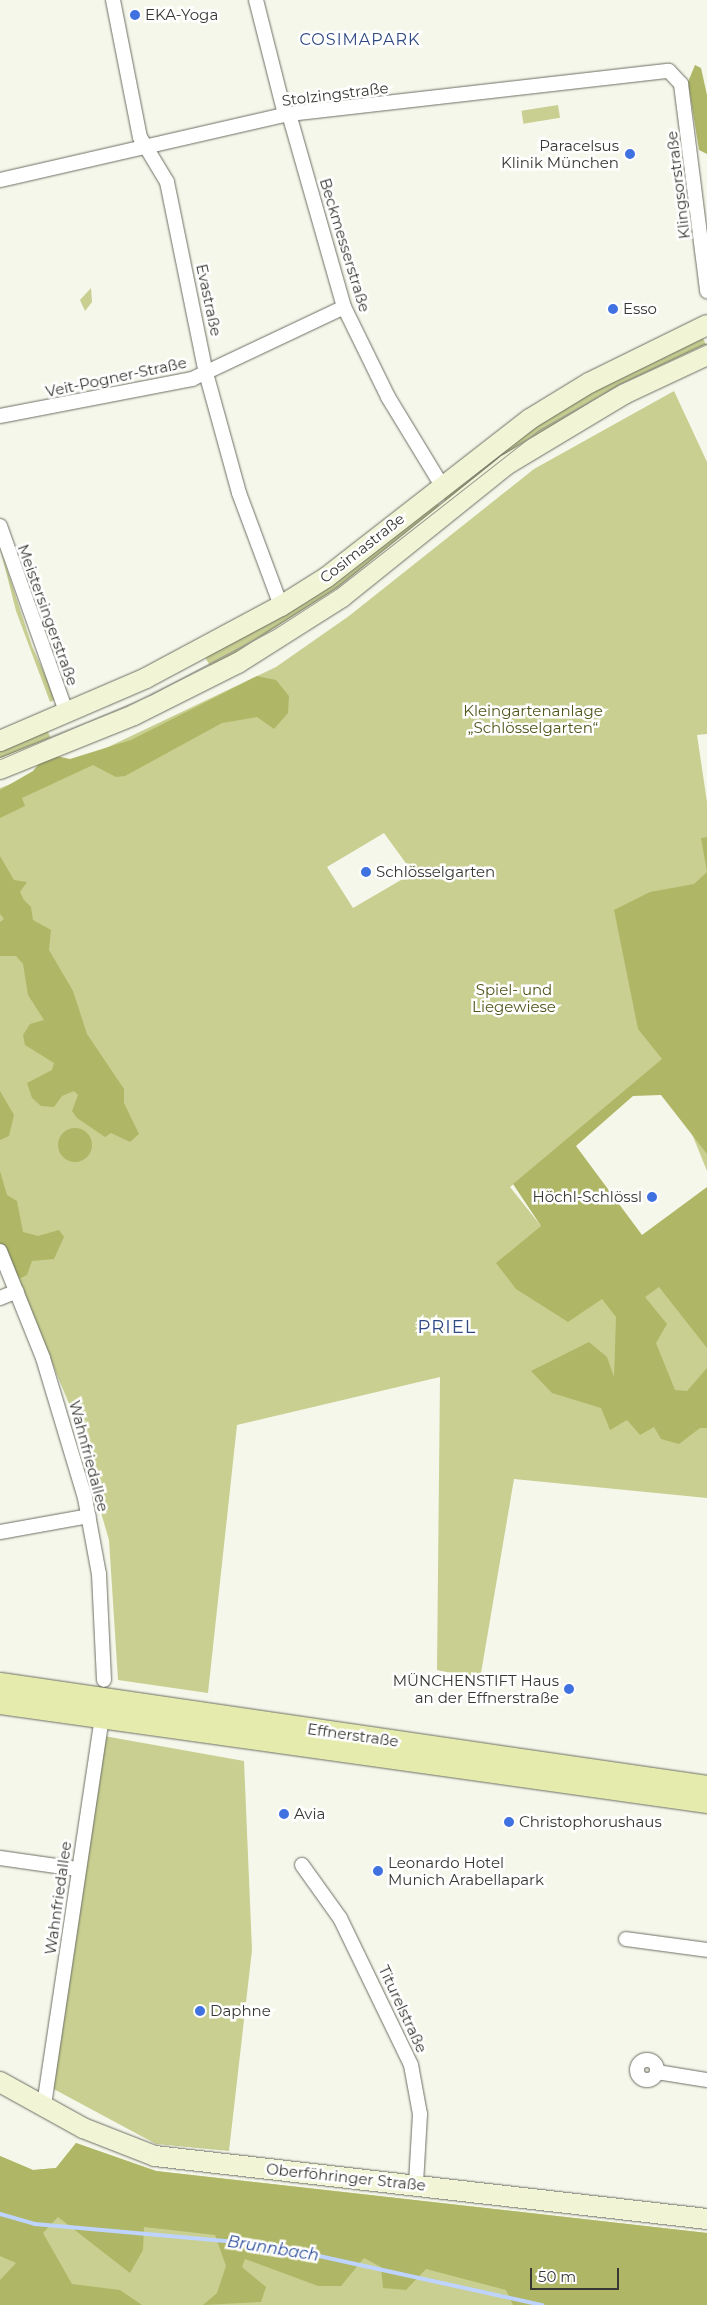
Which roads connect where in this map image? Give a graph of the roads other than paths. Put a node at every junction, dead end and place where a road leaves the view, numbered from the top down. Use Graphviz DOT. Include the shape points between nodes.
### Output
graph roads {
  1 [pos="113,0"];
  2 [pos="256,0"];
  3 [pos="677,75"];
  4 [pos="287,115"];
  5 [pos="144,147"];
  6 [pos="0,180"];
  7 [pos="707,291"];
  8 [pos="344,307"];
  9 [pos="707,325"];
  10 [pos="707,355"];
  11 [pos="206,373"];
  12 [pos="0,416"];
  13 [pos="441,484"];
  14 [pos="0,526"];
  15 [pos="281,606"];
  16 [pos="67,714"];
  17 [pos="78,739"];
  18 [pos="0,741"];
  19 [pos="0,770"];
  20 [pos="0,1250"];
  21 [pos="17,1291"];
  22 [pos="0,1298"];
  23 [pos="89,1516"];
  24 [pos="0,1532"];
  25 [pos="0,1683"];
  26 [pos="103,1698"];
  27 [pos="0,1703"];
  28 [pos="707,1786"];
  29 [pos="707,1802"];
  30 [pos="0,1858"];
  31 [pos="302,1865"];
  32 [pos="77,1869"];
  33 [pos="626,1938"];
  34 [pos="707,1950"];
  35 [pos="657,2072"];
  36 [pos="707,2080"];
  37 [pos="0,2082"];
  38 [pos="44,2105"];
  39 [pos="416,2184"];
  40 [pos="707,2219"];
  1 -- 5 [label="street, Evastraße"];
  2 -- 4 [label="street, Beckmesserstraße"];
  3 -- 4 [label="street, Stolzingstraße" via="651,71"];
  3 -- 7 [label="street, Klingsorstraße"];
  4 -- 5 [label="street, Stolzingstraße"];
  4 -- 8 [label="street, Beckmesserstraße"];
  5 -- 6 [label="street, Stolzingstraße"];
  5 -- 11 [label="street, Evastraße" via="167,182"];
  8 -- 11 [label="street, Veit-Pogner-Straße"];
  8 -- 13 [label="street, Beckmesserstraße" via="388,397"];
  9 -- 13 [label="main road, Cosimastraße" via="578,389"];
  10 -- 17 [label="main road, Cosimastraße" via="624,394 513,460 342,598 263,648 158,704"];
  11 -- 12 [label="street, Veit-Pogner-Straße"];
  11 -- 15 [label="street, Evastraße" via="239,493"];
  13 -- 15 [label="main road, Cosimastraße" via="327,577"];
  14 -- 16 [label="street, Meistersingerstraße"];
  15 -- 16 [label="main road, Cosimastraße" via="198,652"];
  16 -- 17 [label="main road"];
  16 -- 18 [label="main road, Cosimastraße"];
  17 -- 19 [label="main road, Cosimastraße"];
  20 -- 21 [label="street, Wahnfriedallee"];
  21 -- 22 [label="street"];
  21 -- 23 [label="street, Wahnfriedallee" via="46,1367"];
  23 -- 24 [label="street"];
  23 -- 26 [label="street, Wahnfriedallee" via="101,1594"];
  25 -- 26 [label="main road, Effnerstraße"];
  26 -- 27 [label="main road, Effnerstraße"];
  26 -- 28 [label="main road, Effnerstraße"];
  26 -- 29 [label="main road, Effnerstraße"];
  26 -- 32 [label="street, Wahnfriedallee"];
  30 -- 32 [label="street"];
  31 -- 39 [label="street, Titurelstraße" via="352,1940 412,2065 420,2114"];
  32 -- 38 [label="street, Wahnfriedallee"];
  33 -- 34 [label="street"];
  35 -- 36 [label="street"];
  37 -- 38 [label="main road, Oberföhringer Straße"];
  38 -- 39 [label="main road, Oberföhringer Straße" via="83,2128 155,2156"];
  39 -- 40 [label="main road, Oberföhringer Straße"];
}
